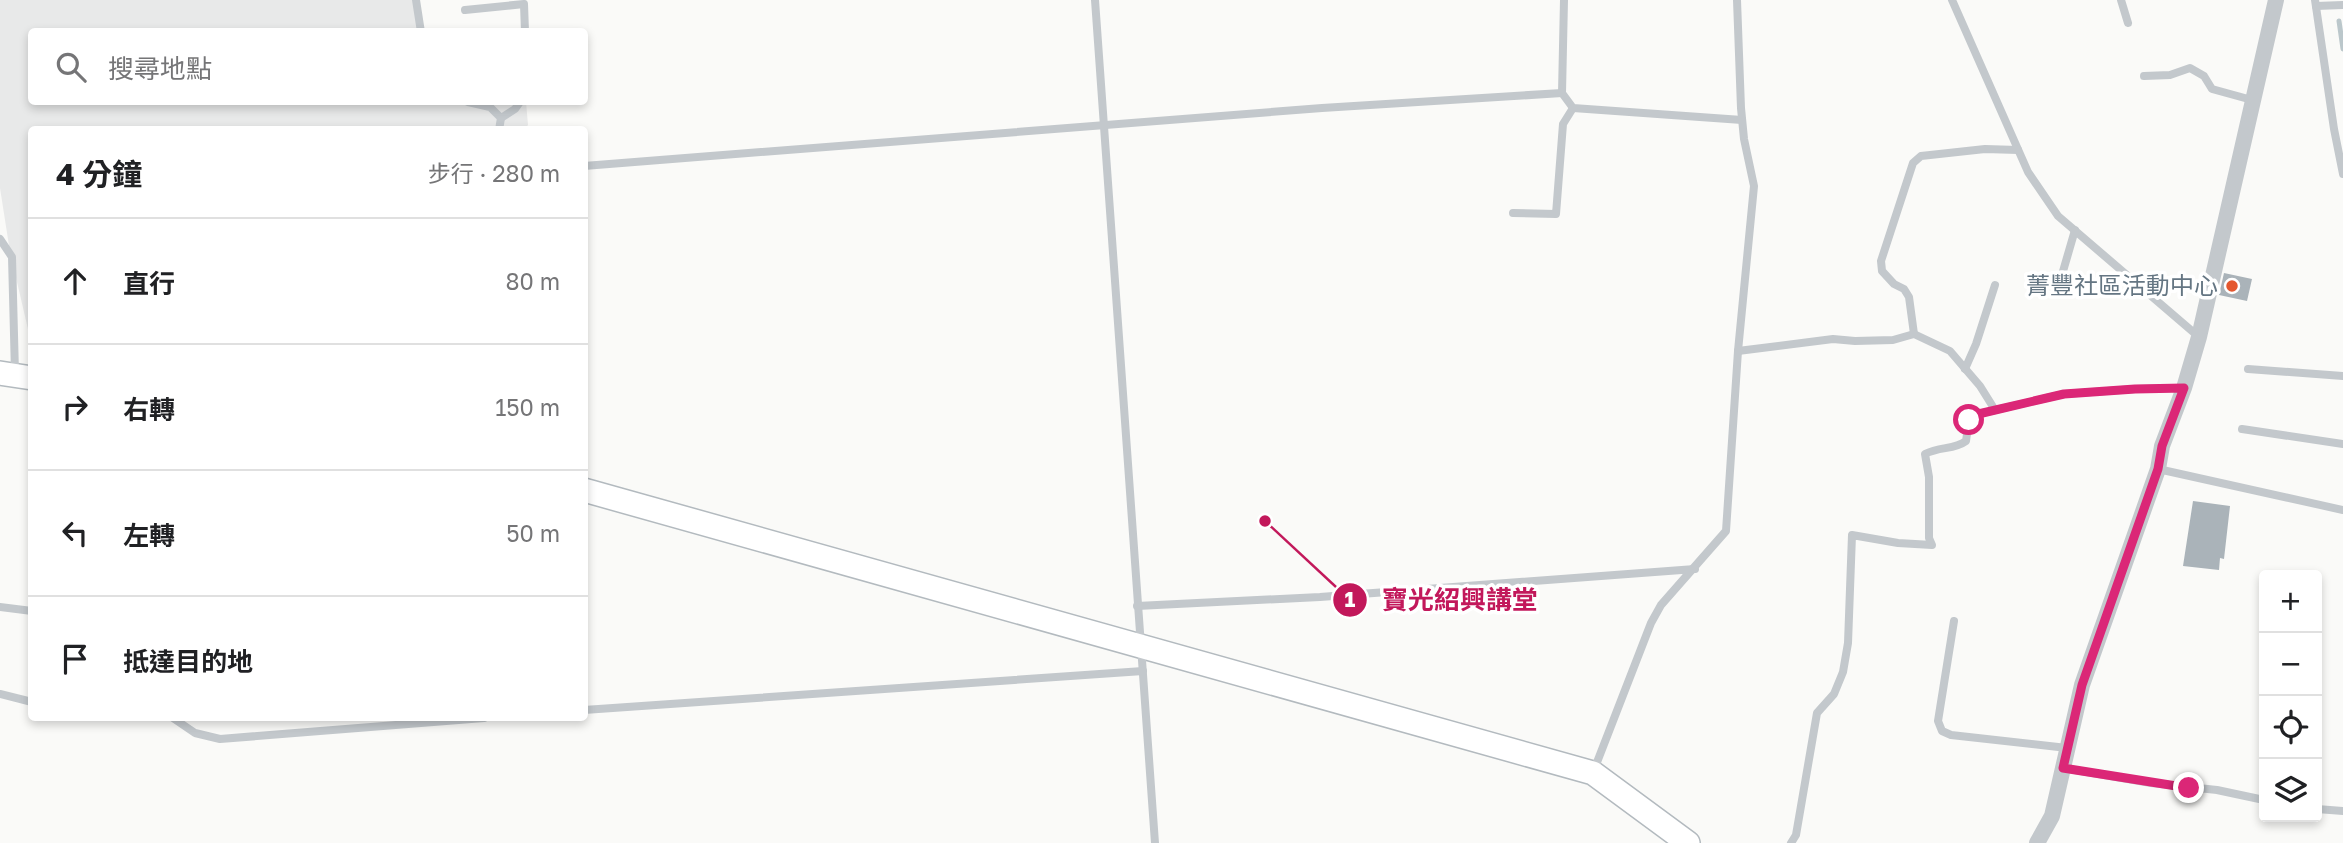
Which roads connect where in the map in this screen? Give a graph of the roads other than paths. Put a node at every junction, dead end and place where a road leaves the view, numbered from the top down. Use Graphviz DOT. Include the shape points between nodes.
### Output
graph roads {
  1 [pos="416,0"];
  2 [pos="1095,0"];
  3 [pos="1564,0"];
  4 [pos="1738,0"];
  5 [pos="1952,0"];
  6 [pos="2121,0"];
  7 [pos="2276,0"];
  8 [pos="2316,3"];
  9 [pos="2343,5"];
  10 [pos="465,10"];
  11 [pos="2128,23"];
  12 [pos="420,28"];
  13 [pos="525,28"];
  14 [pos="2144,76"];
  15 [pos="1562,93"];
  16 [pos="2252,100"];
  17 [pos="481,105"];
  18 [pos="518,105"];
  19 [pos="1573,108"];
  20 [pos="500,118"];
  21 [pos="1742,120"];
  22 [pos="499,126"];
  23 [pos="1105,126"];
  24 [pos="2018,150"];
  25 [pos="588,166"];
  26 [pos="2343,174"];
  27 [pos="1513,213"];
  28 [pos="2076,230"];
  29 [pos="0,239"];
  30 [pos="1995,285"];
  31 [pos="2059,285"];
  32 [pos="1914,334"];
  33 [pos="2199,337"];
  34 [pos="1738,351"];
  35 [pos="1965,369"];
  36 [pos="2248,369"];
  37 [pos="15,376"];
  38 [pos="2343,376"];
  39 [pos="2184,388"];
  40 [pos="1995,410"];
  41 [pos="2242,429"];
  42 [pos="2343,444"];
  43 [pos="2158,469"];
  44 [pos="588,491"];
  45 [pos="2343,510"];
  46 [pos="1695,569"];
  47 [pos="1137,606"];
  48 [pos="0,607"];
  49 [pos="28,610"];
  50 [pos="1954,621"];
  51 [pos="1141,645"];
  52 [pos="1143,671"];
  53 [pos="0,694"];
  54 [pos="28,701"];
  55 [pos="588,710"];
  56 [pos="177,721"];
  57 [pos="446,721"];
  58 [pos="2067,748"];
  59 [pos="2063,768"];
  60 [pos="1593,773"];
  61 [pos="2259,799"];
  62 [pos="2322,809"];
  63 [pos="2343,811"];
  64 [pos="1155,843"];
  65 [pos="1688,843"];
  66 [pos="1791,843"];
  67 [pos="2037,843"];
  1 -- 12 [label="lane"];
  2 -- 23 [label="lane"];
  3 -- 15 [label="lane"];
  4 -- 21 [label="lane"];
  5 -- 24 [label="lane"];
  6 -- 11 [label="lane"];
  7 -- 16 [label="street"];
  8 -- 9 [label="lane"];
  8 -- 26 [label="lane"];
  10 -- 13 [label="lane" via="524,4"];
  14 -- 16 [label="lane" via="2190,68 2204,76 2212,89"];
  15 -- 19 [label="lane"];
  15 -- 23 [label="lane"];
  16 -- 33 [label="street"];
  17 -- 20 [label="lane"];
  18 -- 20 [label="lane"];
  19 -- 21 [label="lane"];
  19 -- 27 [label="lane" via="1563,124 1556,214"];
  20 -- 22 [label="lane"];
  21 -- 34 [label="lane" via="1754,186"];
  23 -- 25 [label="lane"];
  23 -- 47 [label="lane"];
  24 -- 28 [label="lane" via="2044,198"];
  24 -- 32 [label="lane" via="1922,156 1913,163 1881,261 1882,271 1909,298"];
  28 -- 31 [label="lane"];
  28 -- 33 [label="lane"];
  29 -- 37 [label="lane" via="12,257"];
  30 -- 35 [label="lane"];
  32 -- 34 [label="lane" via="1893,340 1833,339"];
  32 -- 35 [label="lane" via="1950,351"];
  33 -- 39 [label="street"];
  34 -- 46 [label="lane" via="1726,531"];
  35 -- 40 [label="lane"];
  36 -- 38 [label="lane"];
  39 -- 40 [label="lane" via="2064,394"];
  39 -- 43 [label="street"];
  40 -- 66 [label="lane" via="1969,420 1966,441 1959,446 1925,454 1932,545 1853,535 1843,672 1834,694 1817,713"];
  41 -- 42 [label="lane"];
  43 -- 45 [label="lane"];
  43 -- 58 [label="street" via="2082,685"];
  44 -- 51 [label="street"];
  46 -- 47 [label="lane"];
  46 -- 60 [label="lane" via="1661,605 1651,623"];
  47 -- 51 [label="lane"];
  48 -- 49 [label="lane"];
  50 -- 58 [label="lane" via="1938,721 1942,731"];
  51 -- 52 [label="lane"];
  51 -- 60 [label="street"];
  52 -- 55 [label="lane"];
  52 -- 64 [label="lane"];
  53 -- 54 [label="lane"];
  56 -- 57 [label="lane" via="195,733 220,739"];
  58 -- 59 [label="street"];
  59 -- 61 [label="lane"];
  59 -- 67 [label="street" via="2052,816"];
  60 -- 65 [label="street"];
  62 -- 63 [label="lane"];
}
